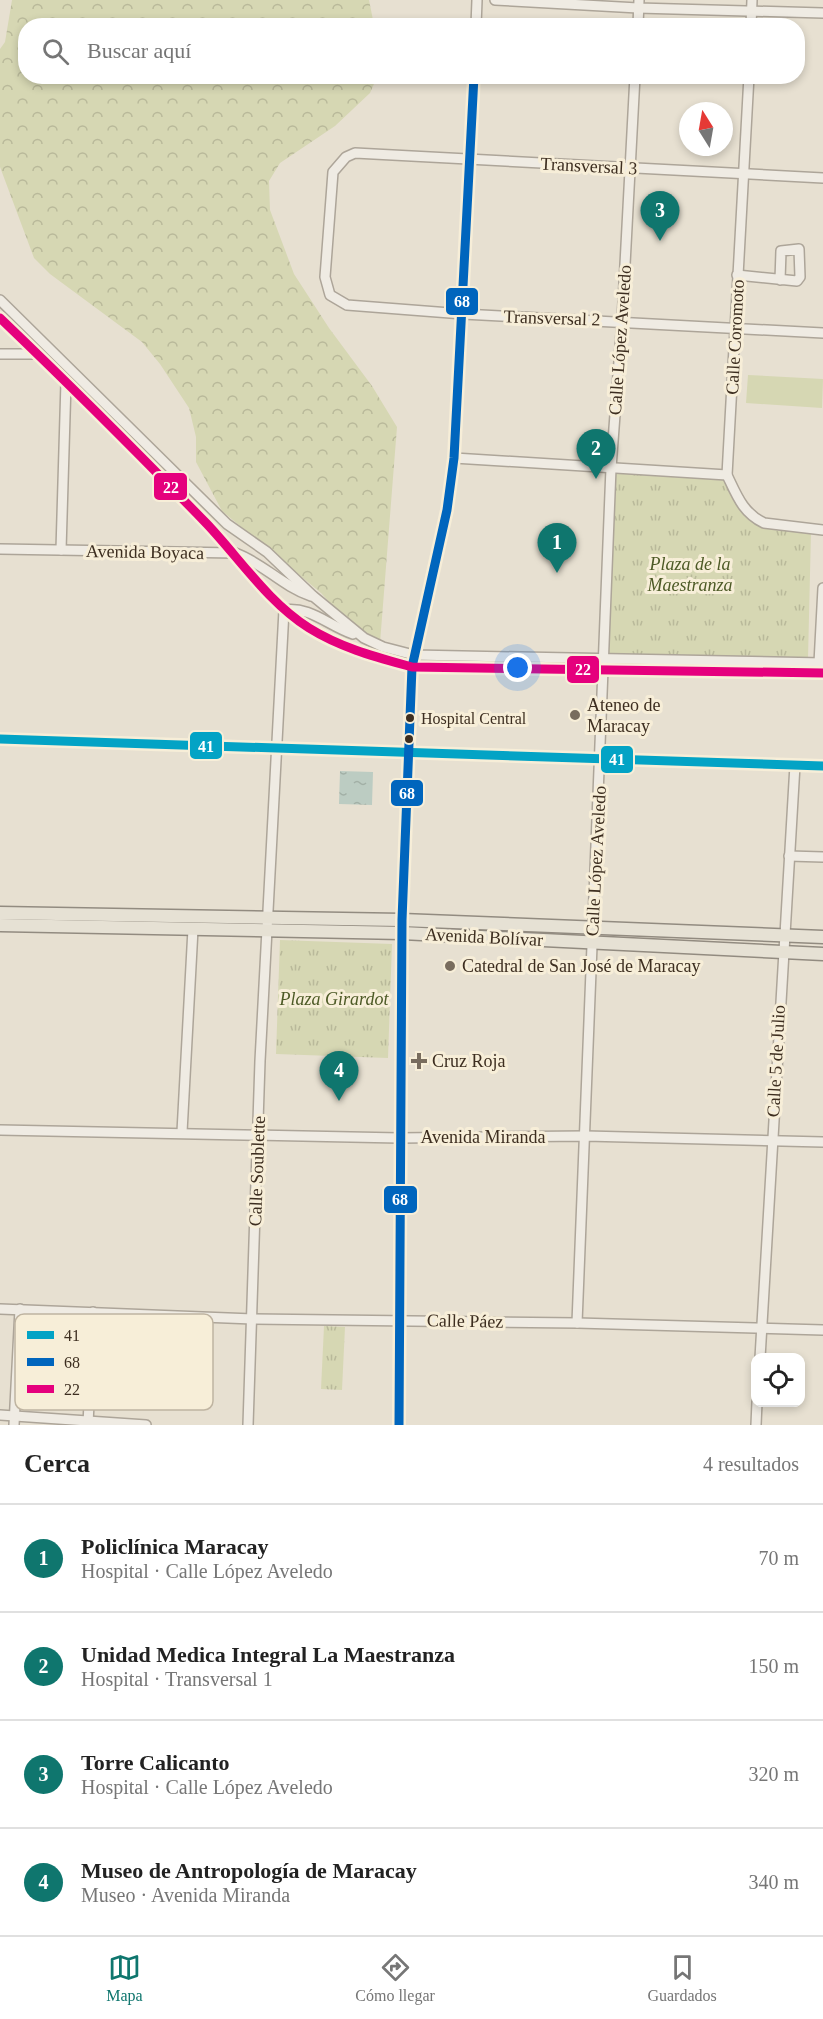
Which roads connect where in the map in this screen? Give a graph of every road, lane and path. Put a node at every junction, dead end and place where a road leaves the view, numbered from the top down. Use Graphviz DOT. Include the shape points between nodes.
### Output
graph roads {
  1 [pos="477,0"];
  2 [pos="495,0"];
  3 [pos="639,4"];
  4 [pos="751,5"];
  5 [pos="823,13"];
  6 [pos="476,18"];
  7 [pos="474,84"];
  8 [pos="635,84"];
  9 [pos="749,84"];
  10 [pos="355,153"];
  11 [pos="471,159"];
  12 [pos="630,169"];
  13 [pos="745,174"];
  14 [pos="823,178"];
  15 [pos="737,275"];
  16 [pos="780,280"];
  17 [pos="0,300"];
  18 [pos="463,314"];
  19 [pos="0,318"];
  20 [pos="622,321"];
  21 [pos="736,328"];
  22 [pos="823,333"];
  23 [pos="0,354"];
  24 [pos="38,354"];
  25 [pos="66,382"];
  26 [pos="454,458"];
  27 [pos="610,468"];
  28 [pos="728,475"];
  29 [pos="823,530"];
  30 [pos="0,549"];
  31 [pos="61,550"];
  32 [pos="235,553"];
  33 [pos="823,588"];
  34 [pos="313,596"];
  35 [pos="284,610"];
  36 [pos="364,638"];
  37 [pos="414,655"];
  38 [pos="603,660"];
  39 [pos="821,663"];
  40 [pos="412,666"];
  41 [pos="603,671"];
  42 [pos="823,674"];
  43 [pos="0,739"];
  44 [pos="276,748"];
  45 [pos="407,752"];
  46 [pos="601,759"];
  47 [pos="795,765"];
  48 [pos="823,766"];
  49 [pos="789,856"];
  50 [pos="823,857"];
  51 [pos="0,913"];
  52 [pos="267,916"];
  53 [pos="402,920"];
  54 [pos="0,925"];
  55 [pos="193,929"];
  56 [pos="267,930"];
  57 [pos="402,933"];
  58 [pos="592,936"];
  59 [pos="784,936"];
  60 [pos="823,937"];
  61 [pos="782,952"];
  62 [pos="823,954"];
  63 [pos="0,1130"];
  64 [pos="182,1132"];
  65 [pos="259,1134"];
  66 [pos="586,1136"];
  67 [pos="399,1138"];
  68 [pos="772,1142"];
  69 [pos="823,1142"];
  70 [pos="0,1309"];
  71 [pos="21,1309"];
  72 [pos="93,1312"];
  73 [pos="21,1314"];
  74 [pos="139,1314"];
  75 [pos="213,1317"];
  76 [pos="253,1319"];
  77 [pos="399,1320"];
  78 [pos="577,1323"];
  79 [pos="762,1328"];
  80 [pos="823,1330"];
  81 [pos="760,1353"];
  82 [pos="15,1405"];
  83 [pos="757,1407"];
  84 [pos="0,1415"];
  85 [pos="14,1421"];
  86 [pos="88,1423"];
  87 [pos="146,1425"];
  88 [pos="248,1425"];
  89 [pos="399,1425"];
  90 [pos="756,1425"];
  1 -- 6 [label="street"];
  2 -- 3 [label="street"];
  3 -- 4 [label="street"];
  4 -- 5 [label="street"];
  7 -- 11 [label="street"];
  8 -- 12 [label="street, Calle López Aveledo"];
  9 -- 13 [label="street, Calle Coromoto"];
  10 -- 11 [label="street, Transversal 3"];
  10 -- 18 [label="street, Transversal 2" via="333,172 325,277 330,295 347,305"];
  11 -- 12 [label="street, Transversal 3"];
  11 -- 18 [label="street"];
  12 -- 13 [label="street, Transversal 3"];
  12 -- 20 [label="street, Calle López Aveledo"];
  13 -- 14 [label="street, Transversal 3"];
  13 -- 15 [label="street, Calle Coromoto"];
  15 -- 16 [label="street"];
  15 -- 21 [label="street, Calle Coromoto"];
  17 -- 34 [label="street" via="226,524 267,552"];
  18 -- 20 [label="street, Transversal 2"];
  18 -- 26 [label="street"];
  19 -- 24 [label="street"];
  20 -- 21 [label="street, Transversal 2"];
  20 -- 27 [label="street, Calle López Aveledo"];
  21 -- 22 [label="street, Transversal 2"];
  21 -- 28 [label="street, Calle Coromoto"];
  23 -- 24 [label="street"];
  24 -- 25 [label="street"];
  25 -- 31 [label="street"];
  25 -- 32 [label="street"];
  26 -- 27 [label="street"];
  26 -- 37 [label="street" via="447,510"];
  27 -- 28 [label="street"];
  27 -- 38 [label="street, Calle López Aveledo"];
  28 -- 29 [label="street, Calle Coromoto" via="739,502 757,519"];
  30 -- 31 [label="street, Avenida Boyaca"];
  31 -- 32 [label="street, Avenida Boyaca"];
  32 -- 34 [label="street, Avenida Boyaca" via="260,564 295,590"];
  32 -- 35 [label="street"];
  33 -- 39 [label="street"];
  34 -- 36 [label="street"];
  35 -- 36 [label="street" via="309,612 340,630"];
  35 -- 40 [label="street" via="340,644"];
  35 -- 44 [label="street, Calle Soublette"];
  36 -- 37 [label="street"];
  37 -- 38 [label="street"];
  37 -- 40 [label="street"];
  38 -- 39 [label="street"];
  38 -- 41 [label="street, Calle López Aveledo"];
  40 -- 41 [label="street"];
  40 -- 45 [label="street"];
  41 -- 42 [label="street"];
  41 -- 46 [label="street, Calle López Aveledo"];
  43 -- 44 [label="street"];
  44 -- 45 [label="street"];
  44 -- 52 [label="street, Calle Soublette"];
  45 -- 46 [label="street"];
  45 -- 53 [label="street"];
  46 -- 47 [label="street"];
  46 -- 58 [label="street, Calle López Aveledo"];
  47 -- 48 [label="street"];
  47 -- 49 [label="street, Calle 5 de Julio"];
  49 -- 50 [label="street"];
  49 -- 59 [label="street, Calle 5 de Julio"];
  51 -- 52 [label="main road, Avenida Bolívar"];
  52 -- 53 [label="main road, Avenida Bolívar"];
  52 -- 56 [label="street, Calle Soublette"];
  53 -- 57 [label="street"];
  53 -- 58 [label="main road, Avenida Bolívar"];
  54 -- 55 [label="main road, Avenida Bolívar"];
  55 -- 56 [label="main road, Avenida Bolívar"];
  55 -- 64 [label="street"];
  56 -- 57 [label="main road, Avenida Bolívar"];
  56 -- 65 [label="street, Calle Soublette"];
  57 -- 58 [label="main road, Avenida Bolívar"];
  57 -- 67 [label="street"];
  58 -- 59 [label="main road, Avenida Bolívar"];
  58 -- 61 [label="main road, Avenida Bolívar"];
  58 -- 66 [label="street, Calle López Aveledo"];
  59 -- 60 [label="main road, Avenida Bolívar"];
  59 -- 61 [label="street, Calle 5 de Julio"];
  61 -- 62 [label="main road, Avenida Bolívar"];
  61 -- 68 [label="street, Calle 5 de Julio"];
  63 -- 64 [label="street, Avenida Miranda"];
  64 -- 65 [label="street, Avenida Miranda"];
  65 -- 67 [label="street, Avenida Miranda"];
  65 -- 76 [label="street, Calle Soublette"];
  66 -- 67 [label="street, Avenida Miranda"];
  66 -- 68 [label="street, Avenida Miranda"];
  66 -- 78 [label="street, Calle López Aveledo"];
  67 -- 77 [label="street"];
  68 -- 69 [label="street, Avenida Miranda"];
  68 -- 79 [label="street, Calle 5 de Julio"];
  70 -- 71 [label="street, Calle Páez"];
  71 -- 72 [label="street, Calle Páez"];
  71 -- 73 [label="street"];
  72 -- 74 [label="street, Calle Páez"];
  75 -- 76 [label="street, Calle Páez"];
  76 -- 77 [label="street, Calle Páez"];
  76 -- 88 [label="street, Calle Soublette"];
  77 -- 78 [label="street, Calle Páez"];
  77 -- 89 [label="street"];
  78 -- 79 [label="street, Calle Páez"];
  79 -- 80 [label="street, Calle Páez"];
  79 -- 81 [label="street, Calle 5 de Julio"];
  82 -- 85 [label="street"];
  83 -- 90 [label="street"];
  84 -- 85 [label="street"];
  85 -- 86 [label="street"];
  86 -- 87 [label="street"];
}
